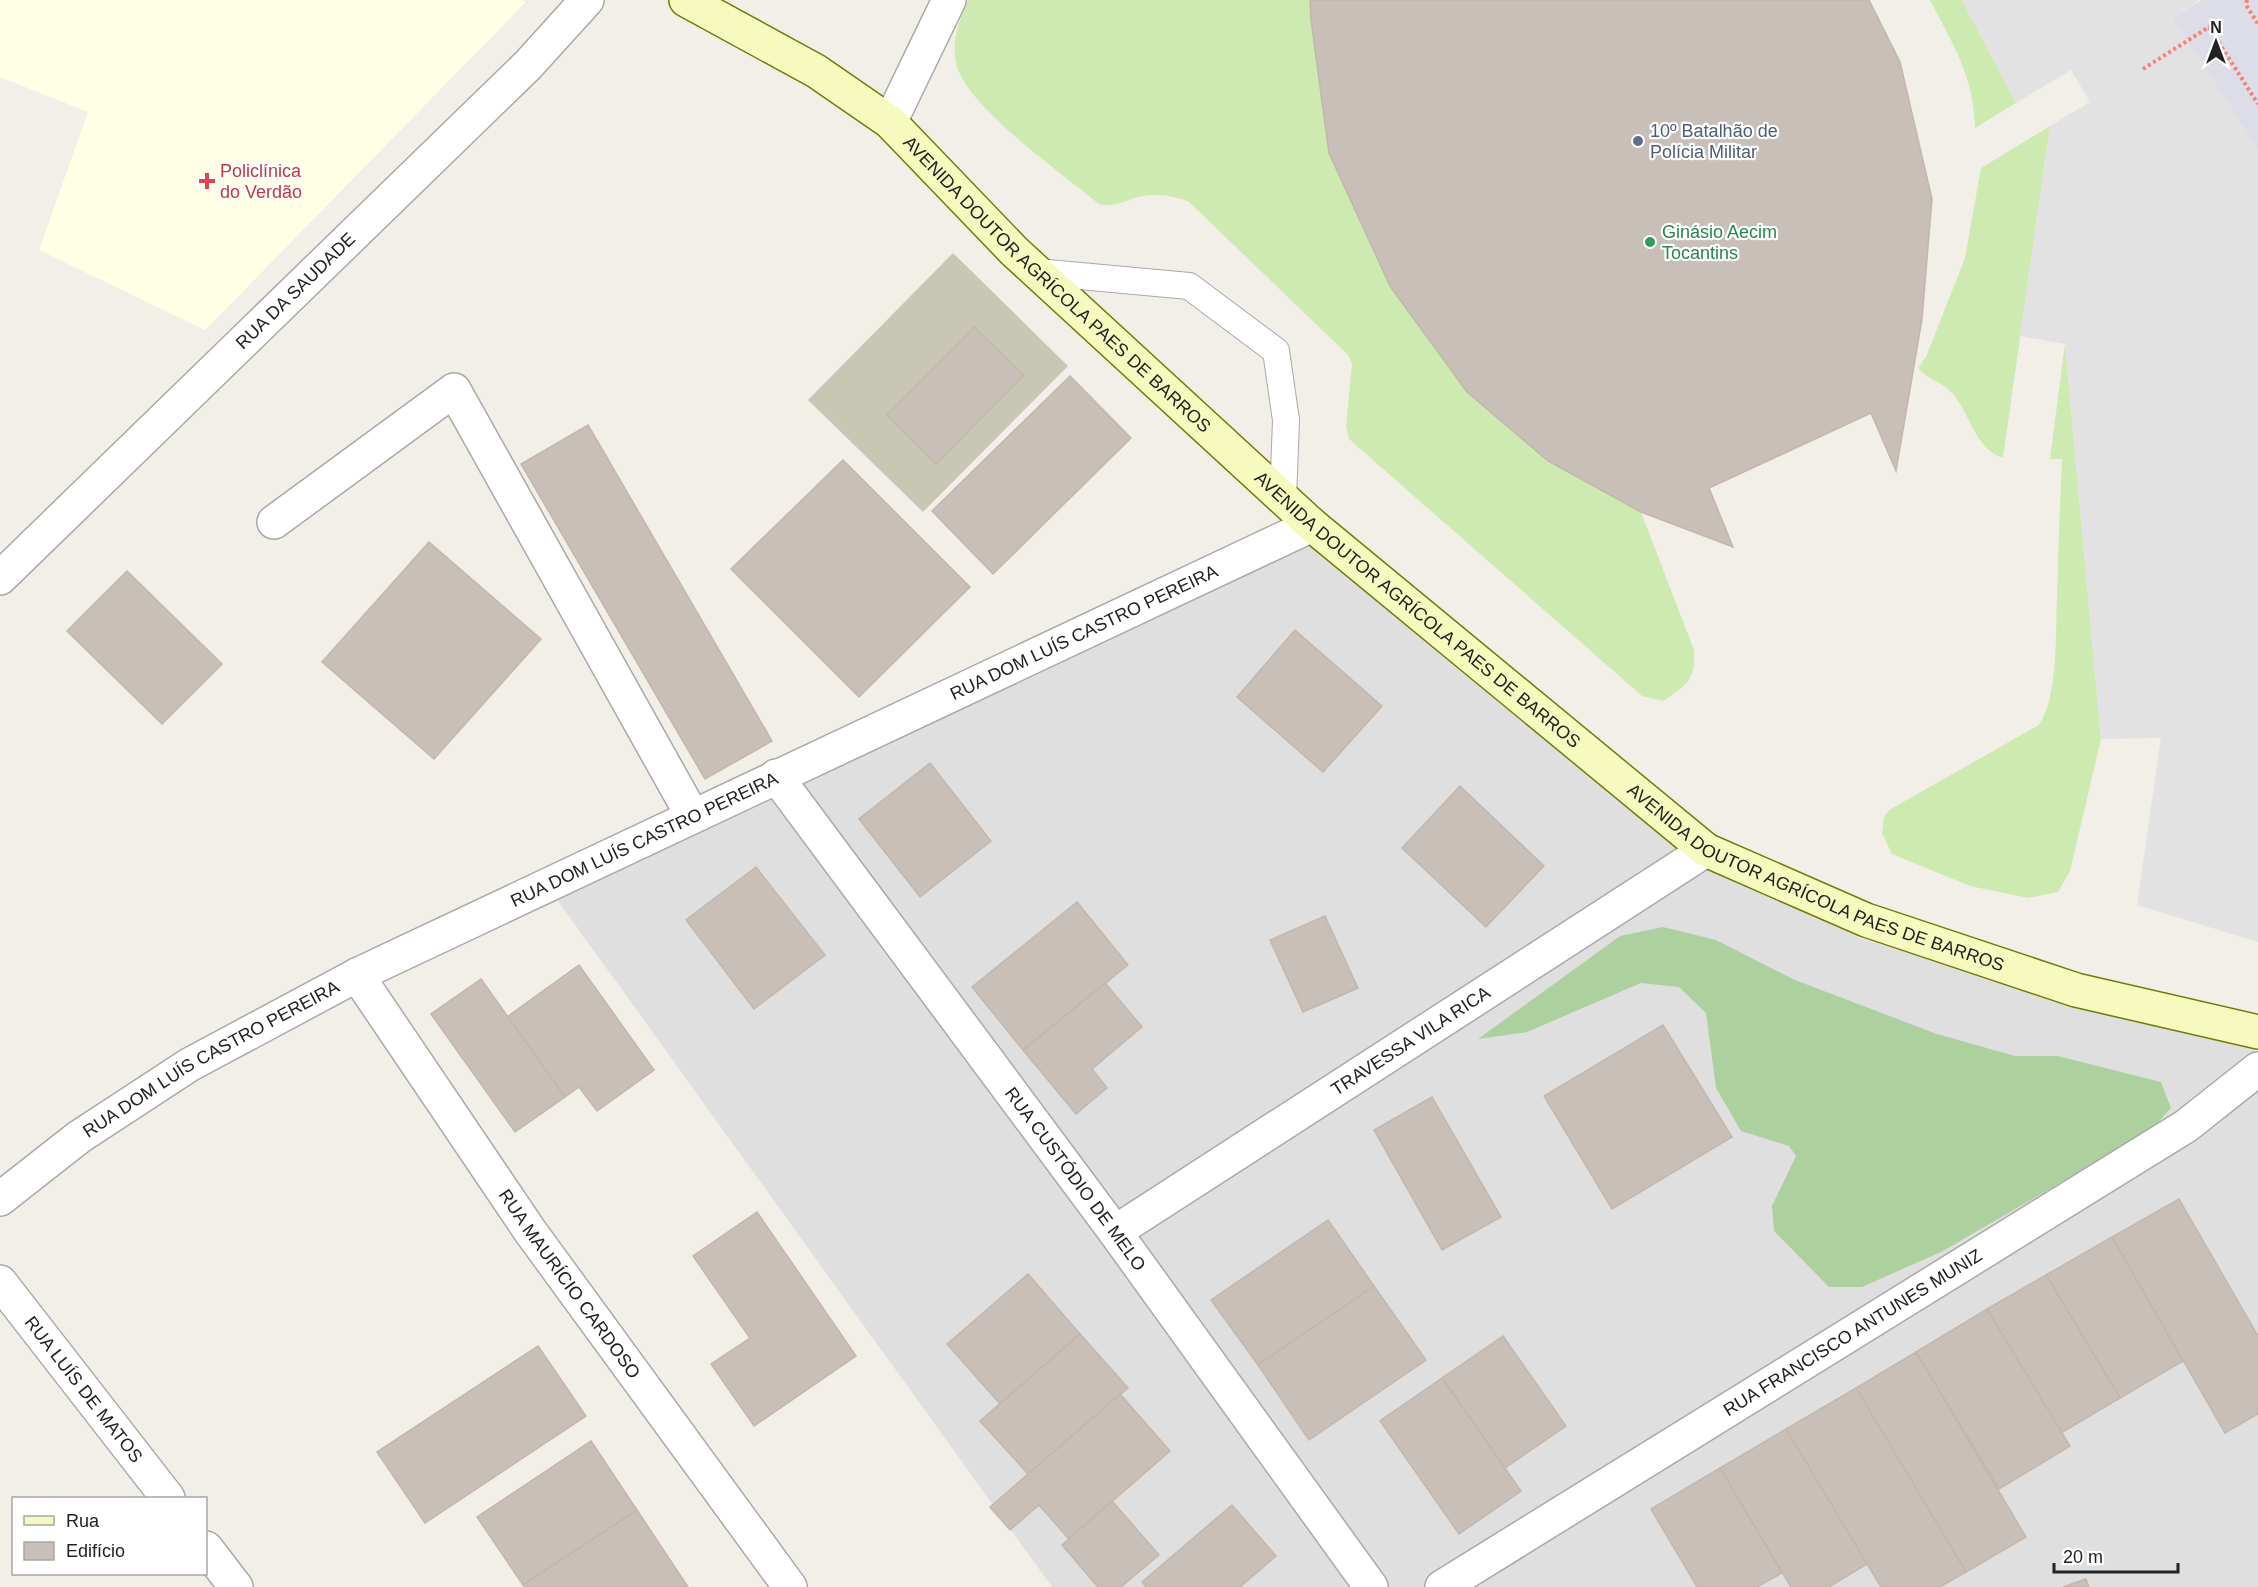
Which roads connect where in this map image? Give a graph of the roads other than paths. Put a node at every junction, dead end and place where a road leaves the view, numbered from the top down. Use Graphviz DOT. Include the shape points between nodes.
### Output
graph roads {
  1 [pos="587,0"];
  2 [pos="686,0"];
  3 [pos="949,0"];
  4 [pos="890,122"];
  5 [pos="1037,272"];
  6 [pos="1283,499"];
  7 [pos="274,522"];
  8 [pos="1312,525"];
  9 [pos="0,578"];
  10 [pos="776,776"];
  11 [pos="692,815"];
  12 [pos="1706,850"];
  13 [pos="357,975"];
  14 [pos="2258,1032"];
  15 [pos="2258,1069"];
  16 [pos="0,1199"];
  17 [pos="1115,1232"];
  18 [pos="0,1282"];
  19 [pos="167,1497"];
  20 [pos="207,1549"];
  21 [pos="236,1587"];
  22 [pos="790,1587"];
  23 [pos="1371,1587"];
  24 [pos="1442,1587"];
  1 -- 9 [label="street, RUA DA SAUDADE" via="528,65"];
  2 -- 4 [label="street, AVENIDA DOUTOR AGRÍCOLA PAES DE BARROS" via="816,71"];
  3 -- 4 [label="street"];
  4 -- 5 [label="street, AVENIDA DOUTOR AGRÍCOLA PAES DE BARROS"];
  5 -- 6 [label="street, AVENIDA DOUTOR AGRÍCOLA PAES DE BARROS"];
  5 -- 6 [label="lane" via="1189,286 1276,351 1286,420"];
  6 -- 8 [label="street, AVENIDA DOUTOR AGRÍCOLA PAES DE BARROS"];
  7 -- 11 [label="street" via="454,390"];
  8 -- 10 [label="street, RUA DOM LUÍS CASTRO PEREIRA"];
  8 -- 12 [label="street, AVENIDA DOUTOR AGRÍCOLA PAES DE BARROS"];
  10 -- 11 [label="street, RUA DOM LUÍS CASTRO PEREIRA"];
  10 -- 17 [label="street, RUA CUSTÓDIO DE MELO"];
  11 -- 13 [label="street, RUA DOM LUÍS CASTRO PEREIRA"];
  12 -- 14 [label="street, AVENIDA DOUTOR AGRÍCOLA PAES DE BARROS" via="1866,920 2065,987"];
  12 -- 17 [label="street, TRAVESSA VILA RICA"];
  13 -- 16 [label="street, RUA DOM LUÍS CASTRO PEREIRA" via="189,1065 79,1137"];
  13 -- 22 [label="street, RUA MAURÍCIO CARDOSO" via="530,1231"];
  15 -- 24 [label="street, RUA FRANCISCO ANTUNES MUNIZ" via="2186,1126"];
  17 -- 23 [label="street, RUA CUSTÓDIO DE MELO"];
  18 -- 19 [label="street, RUA LUÍS DE MATOS"];
  20 -- 21 [label="street"];
}
